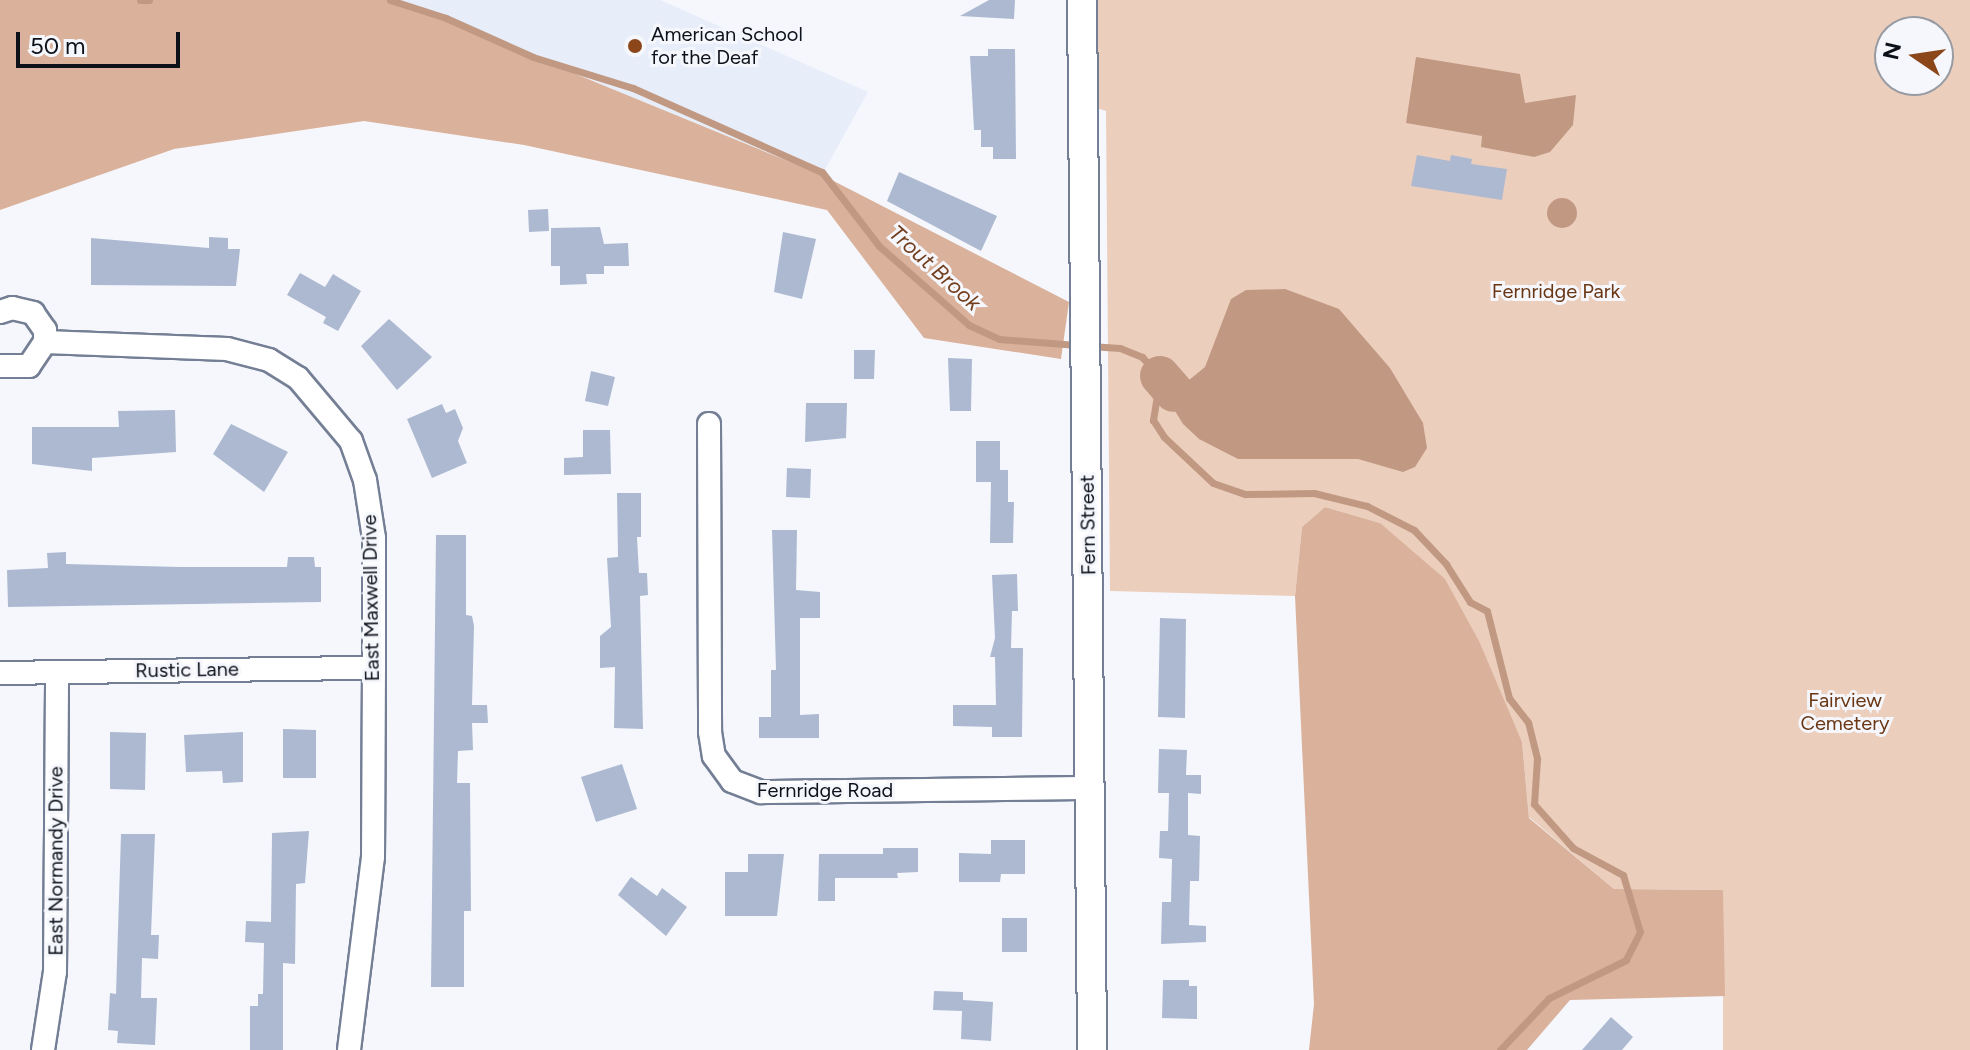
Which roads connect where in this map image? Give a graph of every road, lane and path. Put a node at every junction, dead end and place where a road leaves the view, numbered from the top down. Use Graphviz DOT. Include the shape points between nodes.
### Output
graph roads {
  1 [pos="1082,0"];
  2 [pos="0,312"];
  3 [pos="45,342"];
  4 [pos="0,366"];
  5 [pos="709,424"];
  6 [pos="374,668"];
  7 [pos="57,672"];
  8 [pos="0,673"];
  9 [pos="1091,788"];
  10 [pos="43,1050"];
  11 [pos="349,1050"];
  12 [pos="1092,1050"];
  1 -- 9 [label="street, Fern Street"];
  2 -- 3 [label="street" via="12,308 33,313 45,330"];
  3 -- 4 [label="street" via="29,366"];
  3 -- 6 [label="street, East Maxwell Drive" via="227,349 269,360 298,378 351,441 365,480 374,538"];
  5 -- 9 [label="street, Fernridge Road" via="710,732 714,756 732,781 771,792"];
  6 -- 7 [label="street, Rustic Lane"];
  6 -- 11 [label="street, East Maxwell Drive" via="373,857"];
  7 -- 8 [label="street, Rustic Lane"];
  7 -- 10 [label="street, East Normandy Drive" via="55,972"];
  9 -- 12 [label="street, Fern Street"];
}
